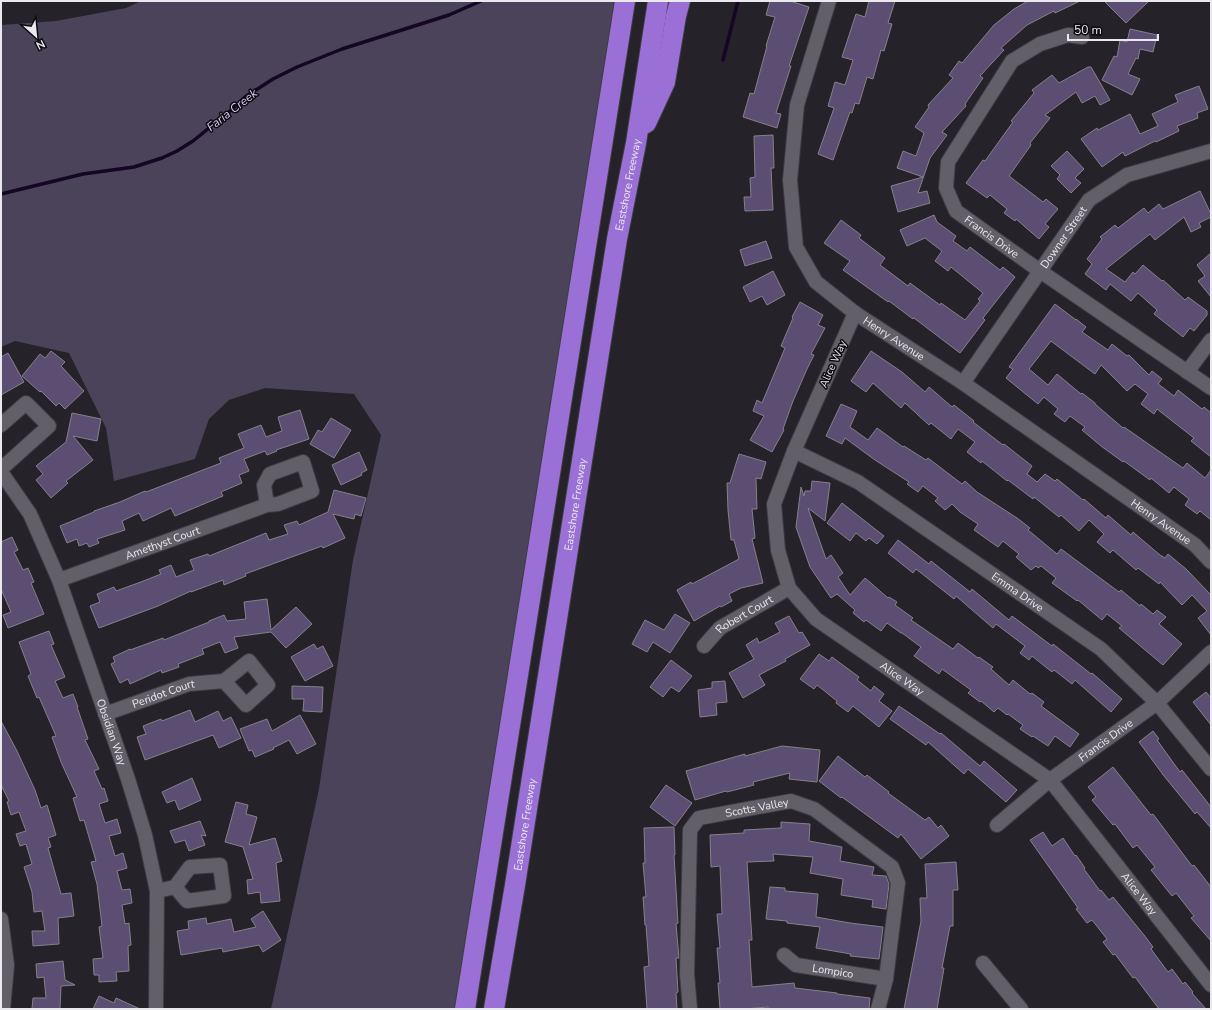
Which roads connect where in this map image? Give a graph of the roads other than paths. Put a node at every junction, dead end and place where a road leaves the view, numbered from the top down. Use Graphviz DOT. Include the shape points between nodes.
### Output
graph roads {
  1 [pos="625,1"];
  2 [pos="658,1"];
  3 [pos="680,1"];
  4 [pos="829,1"];
  5 [pos="1082,37"];
  6 [pos="636,143"];
  7 [pos="1211,151"];
  8 [pos="1040,271"];
  9 [pos="855,313"];
  10 [pos="1211,340"];
  11 [pos="1187,372"];
  12 [pos="963,383"];
  13 [pos="1211,388"];
  14 [pos="1,425"];
  15 [pos="794,451"];
  16 [pos="1,469"];
  17 [pos="1,472"];
  18 [pos="267,505"];
  19 [pos="1211,562"];
  20 [pos="59,580"];
  21 [pos="789,588"];
  22 [pos="704,646"];
  23 [pos="1211,652"];
  24 [pos="224,681"];
  25 [pos="1157,703"];
  26 [pos="105,714"];
  27 [pos="1211,769"];
  28 [pos="1050,780"];
  29 [pos="997,825"];
  30 [pos="175,887"];
  31 [pos="157,890"];
  32 [pos="1,919"];
  33 [pos="784,955"];
  34 [pos="983,963"];
  35 [pos="886,978"];
  36 [pos="1211,985"];
  37 [pos="3,1009"];
  38 [pos="156,1009"];
  39 [pos="465,1009"];
  40 [pos="494,1009"];
  41 [pos="690,1009"];
  42 [pos="878,1009"];
  43 [pos="1021,1009"];
  1 -- 39 [label="highway"];
  2 -- 6 [label="highway, Eastshore Freeway"];
  3 -- 6 [label="highway" via="665,82"];
  4 -- 9 [label="street, Henry Avenue" via="797,105 790,180 796,247 816,282"];
  5 -- 8 [label="street, Francis Drive" via="1068,35 1040,44 1012,61 948,162 946,188 956,211"];
  6 -- 40 [label="highway, Eastshore Freeway" via="617,239"];
  7 -- 8 [label="street, Downer Street" via="1127,175 1089,200"];
  8 -- 11 [label="street, Francis Drive"];
  8 -- 12 [label="street, Downer Street"];
  9 -- 12 [label="street, Henry Avenue"];
  9 -- 15 [label="street, Alice Way"];
  10 -- 11 [label="street"];
  11 -- 13 [label="street, Francis Drive"];
  12 -- 19 [label="street, Henry Avenue" via="1195,545"];
  14 -- 16 [label="street" via="26,403 49,426"];
  15 -- 21 [label="street, Alice Way" via="774,504 778,550"];
  15 -- 25 [label="street, Emma Drive" via="858,482 1101,649"];
  17 -- 20 [label="street, Obsidian Way" via="30,514"];
  18 -- 20 [label="street, Amethyst Court"];
  20 -- 26 [label="street, Obsidian Way"];
  21 -- 22 [label="street, Robert Court" via="720,628"];
  21 -- 28 [label="street, Alice Way" via="816,619"];
  23 -- 25 [label="street, Francis Drive"];
  24 -- 26 [label="street, Peridot Court" via="189,684"];
  25 -- 27 [label="street, Emma Drive"];
  25 -- 28 [label="street, Francis Drive"];
  26 -- 31 [label="street, Obsidian Way" via="145,835"];
  28 -- 29 [label="street, Francis Drive"];
  28 -- 36 [label="street, Alice Way"];
  30 -- 31 [label="street"];
  31 -- 38 [label="street, Obsidian Way"];
  32 -- 37 [label="street" via="7,965"];
  33 -- 35 [label="street, Lompico" via="796,965"];
  34 -- 43 [label="street"];
  35 -- 41 [label="street, Scotts Valley" via="898,883 892,867 814,809 791,801 699,818 690,830 687,974"];
  35 -- 42 [label="street, Scotts Valley"];
}
